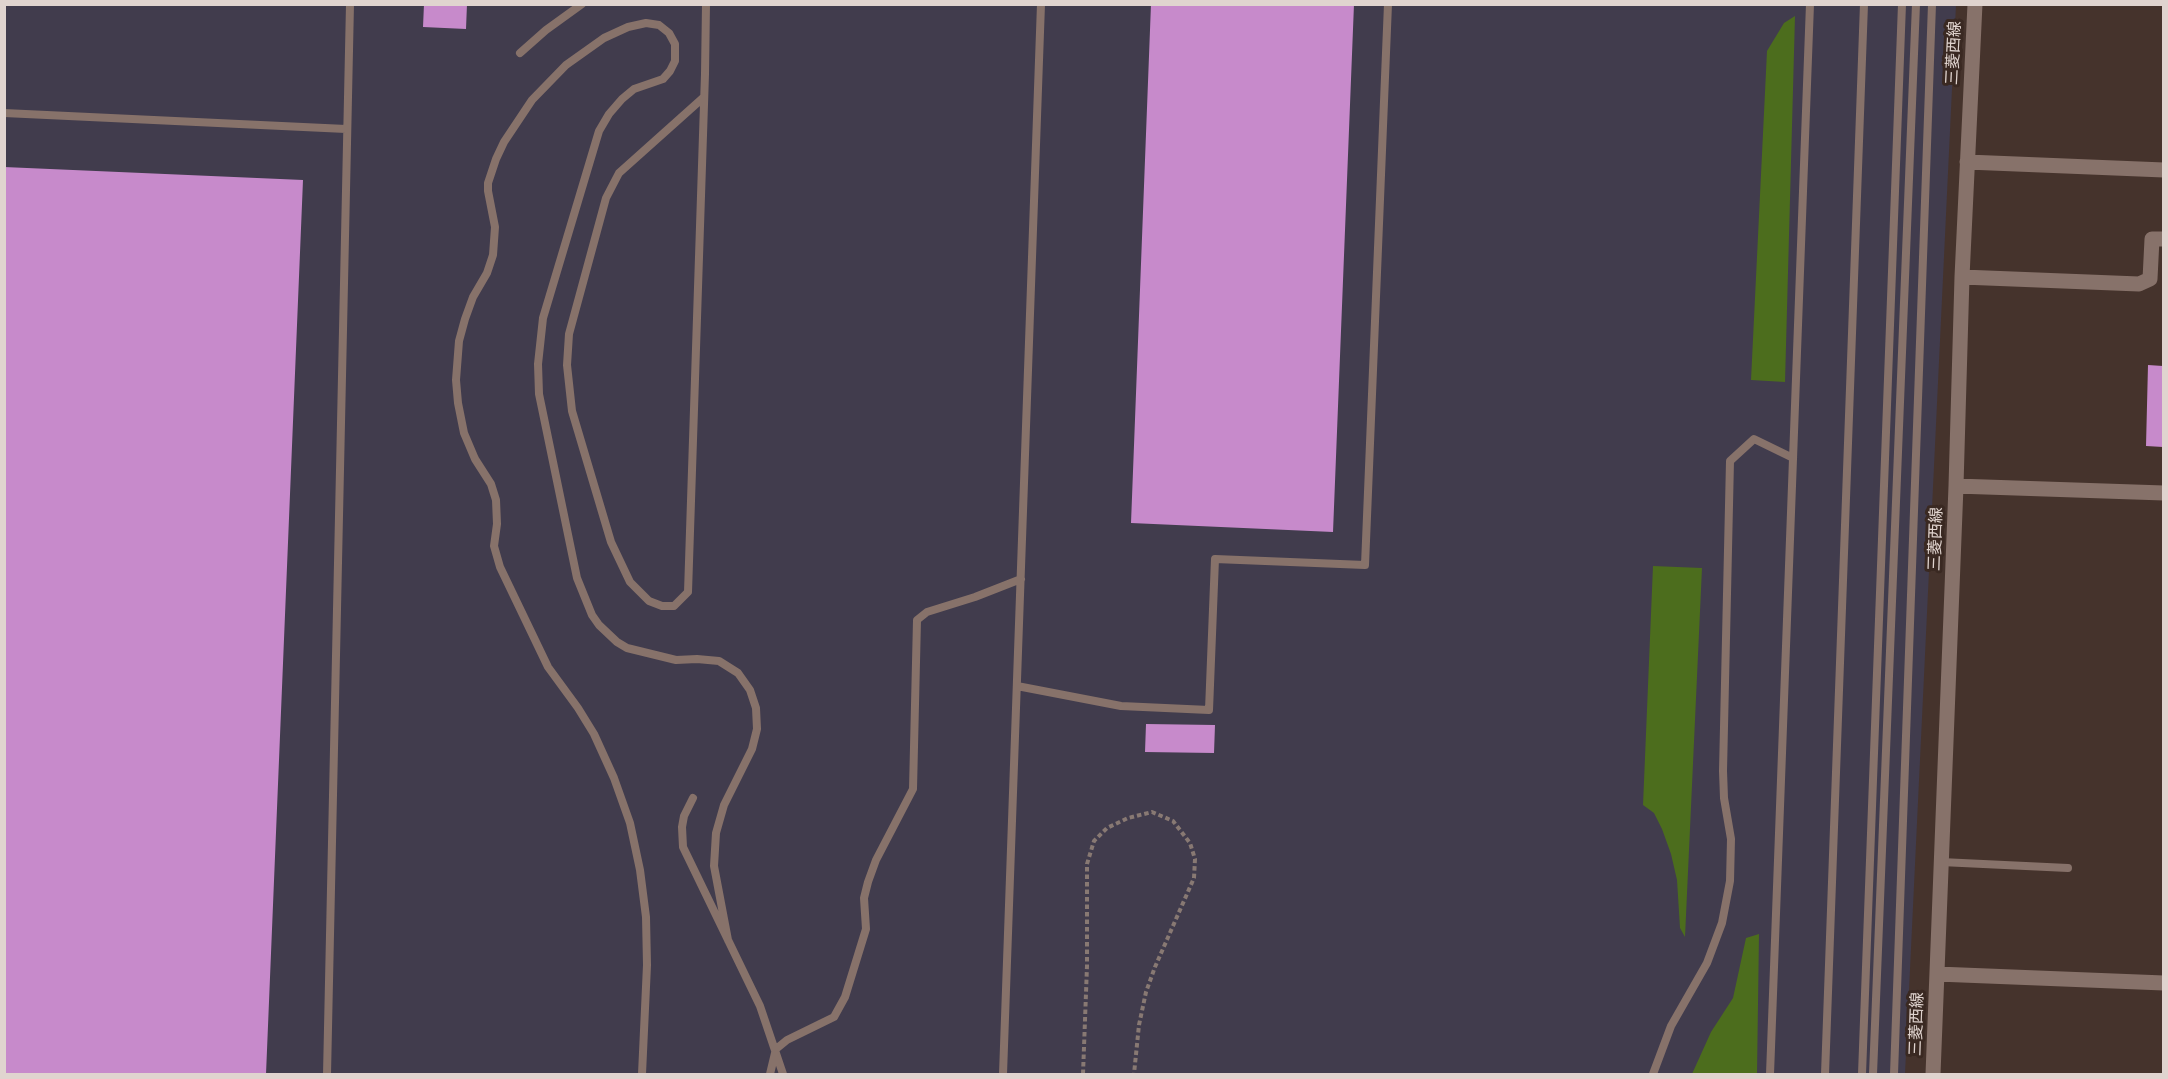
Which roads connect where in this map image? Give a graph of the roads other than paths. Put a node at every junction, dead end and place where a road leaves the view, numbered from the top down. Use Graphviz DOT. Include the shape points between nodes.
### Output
graph roads {
  1 [pos="350,4"];
  2 [pos="582,4"];
  3 [pos="706,4"];
  4 [pos="1041,4"];
  5 [pos="1388,4"];
  6 [pos="1810,4"];
  7 [pos="1864,4"];
  8 [pos="1902,4"];
  9 [pos="1916,4"];
  10 [pos="1932,4"];
  11 [pos="1975,4"];
  12 [pos="520,53"];
  13 [pos="704,97"];
  14 [pos="4,113"];
  15 [pos="346,129"];
  16 [pos="1967,162"];
  17 [pos="2163,170"];
  18 [pos="2163,239"];
  19 [pos="1962,277"];
  20 [pos="1793,458"];
  21 [pos="1956,486"];
  22 [pos="2163,493"];
  23 [pos="1021,579"];
  24 [pos="1017,686"];
  25 [pos="693,798"];
  26 [pos="1941,862"];
  27 [pos="2068,868"];
  28 [pos="728,940"];
  29 [pos="1937,974"];
  30 [pos="2163,983"];
  31 [pos="776,1049"];
  32 [pos="327,1074"];
  33 [pos="642,1074"];
  34 [pos="770,1074"];
  35 [pos="783,1074"];
  36 [pos="1003,1074"];
  37 [pos="1653,1074"];
  38 [pos="1770,1074"];
  39 [pos="1825,1074"];
  40 [pos="1862,1074"];
  41 [pos="1873,1074"];
  42 [pos="1894,1074"];
  43 [pos="1933,1074"];
  1 -- 15 [label="lane"];
  2 -- 12 [label="lane"];
  3 -- 13 [label="lane"];
  4 -- 23 [label="lane"];
  5 -- 24 [label="lane" via="1365,565 1215,559 1209,710 1121,706"];
  6 -- 20 [label="lane"];
  7 -- 39 [label="lane"];
  8 -- 40 [label="lane"];
  9 -- 41 [label="lane"];
  10 -- 42 [label="lane"];
  11 -- 16 [label="street, 三菱西線"];
  13 -- 13 [label="lane" via="688,592 674,606 662,606 649,601 630,582 611,542 572,411 567,365 569,334 606,198 619,173"];
  14 -- 15 [label="lane"];
  15 -- 32 [label="lane"];
  16 -- 17 [label="street"];
  16 -- 19 [label="street, 三菱西線"];
  18 -- 19 [label="street" via="2152,239 2150,279 2139,284"];
  19 -- 21 [label="street, 三菱西線"];
  20 -- 37 [label="lane" via="1754,439 1730,461 1723,771 1731,839 1729,888 1722,923 1707,963 1671,1026"];
  20 -- 38 [label="lane"];
  21 -- 22 [label="street"];
  21 -- 26 [label="street, 三菱西線"];
  23 -- 24 [label="lane"];
  23 -- 31 [label="lane" via="927,612 917,620 913,789 868,882 863,916 866,929 845,997 834,1017"];
  24 -- 36 [label="lane"];
  25 -- 28 [label="lane" via="684,816 683,847"];
  26 -- 27 [label="lane"];
  26 -- 29 [label="street, 三菱西線"];
  28 -- 31 [label="lane"];
  28 -- 33 [label="lane" via="714,866 716,833 723,805 752,749 757,729 750,690 738,673 719,661 676,660 627,648 599,625 577,578 539,394 543,318 599,131 622,99 634,89 663,79 675,61 675,44 669,33 659,25 646,23 604,38 566,64 532,100 504,142 488,183 495,227 493,255 467,312 456,372 464,433 496,500 494,546 500,567 548,667 594,734 630,823 646,917"];
  29 -- 30 [label="street"];
  29 -- 43 [label="street, 三菱西線"];
  31 -- 34 [label="lane"];
  31 -- 35 [label="lane"];
}
